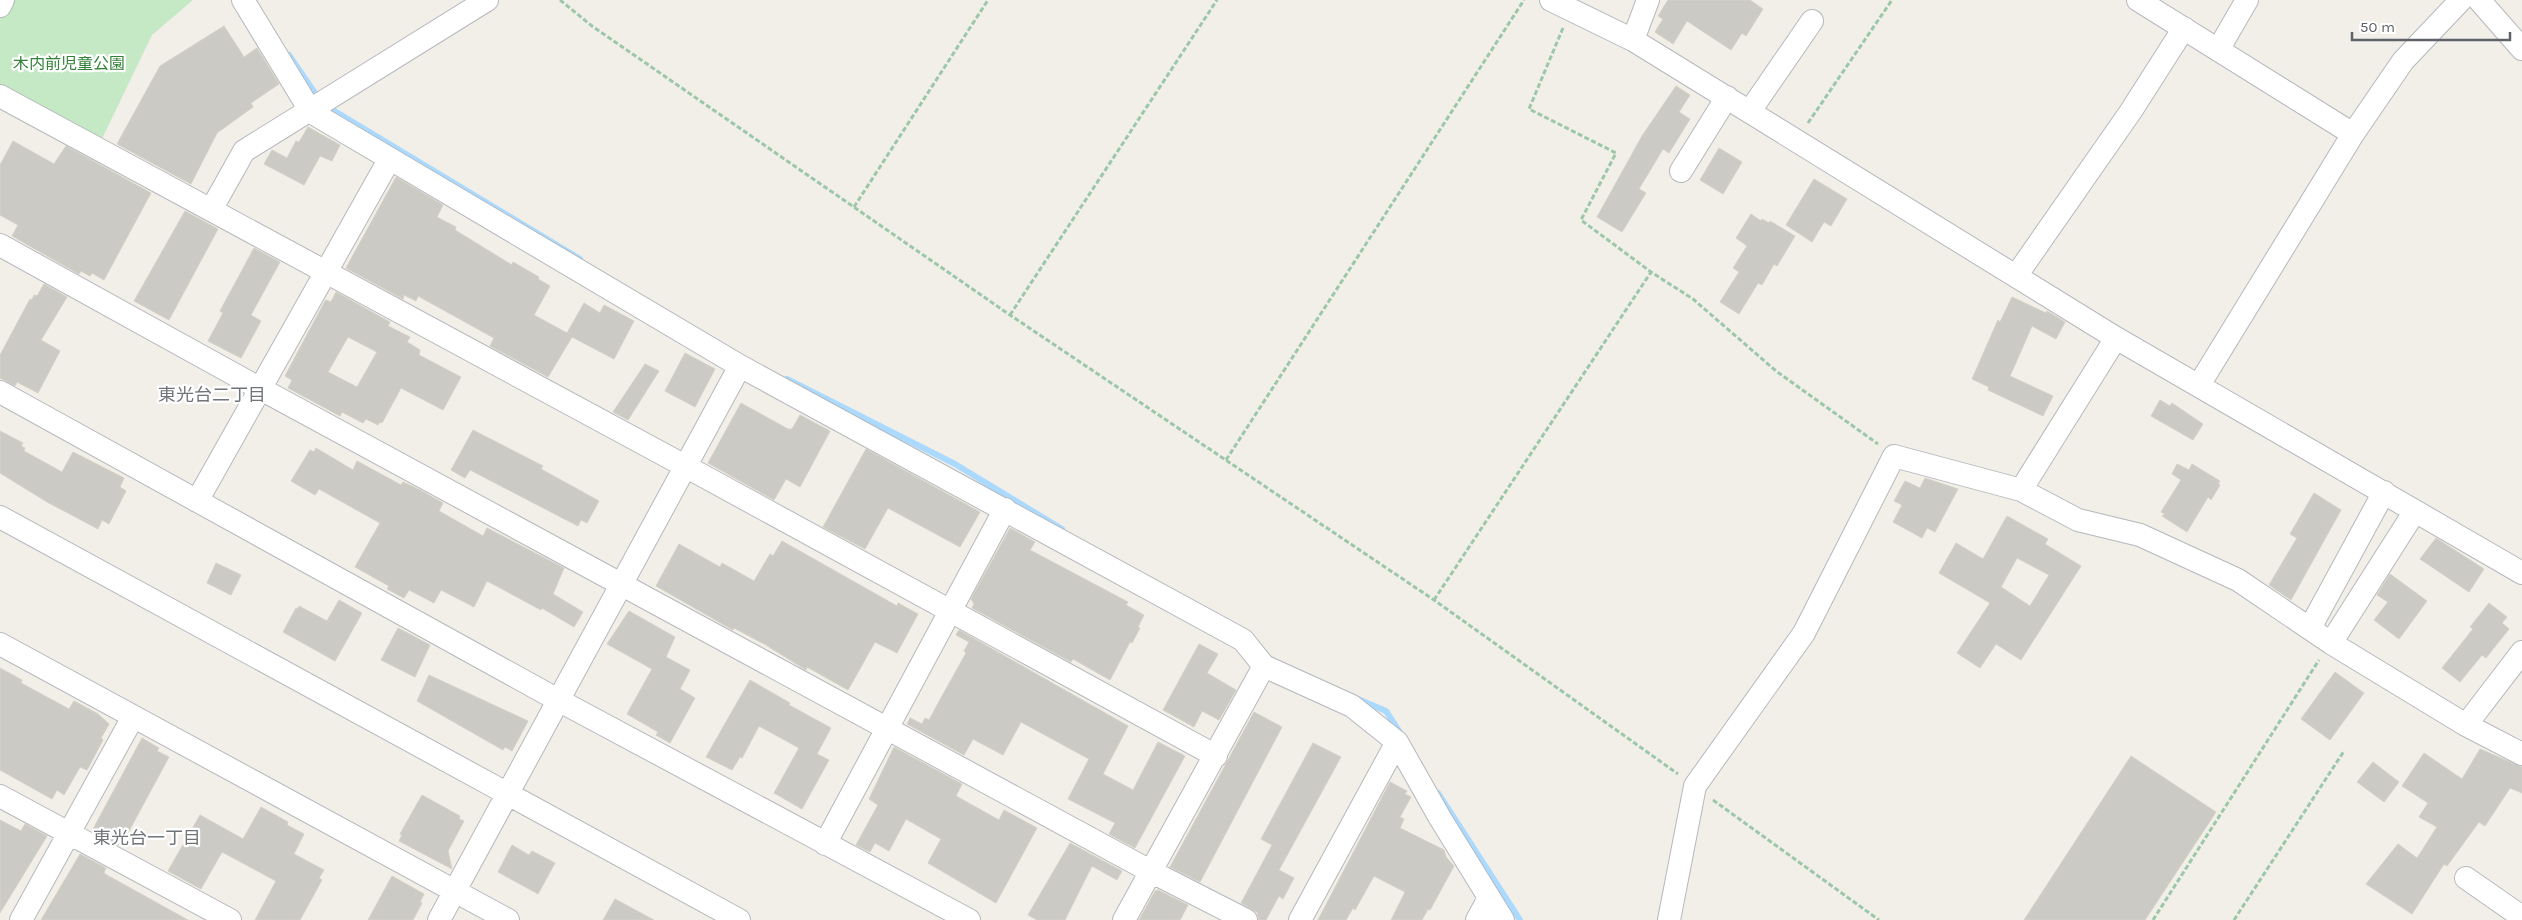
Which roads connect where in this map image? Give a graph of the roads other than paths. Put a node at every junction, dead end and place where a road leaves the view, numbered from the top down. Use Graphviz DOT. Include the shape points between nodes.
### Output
graph roads {
  1 [pos="3,0"];
  2 [pos="243,0"];
  3 [pos="487,0"];
  4 [pos="1648,0"];
  5 [pos="2138,0"];
  6 [pos="2247,0"];
  7 [pos="2461,0"];
  8 [pos="2479,0"];
  9 [pos="1561,4"];
  10 [pos="0,6"];
  11 [pos="1812,21"];
  12 [pos="2184,28"];
  13 [pos="1633,40"];
  14 [pos="2522,49"];
  15 [pos="2218,50"];
  16 [pos="0,96"];
  17 [pos="1727,97"];
  18 [pos="1750,111"];
  19 [pos="311,112"];
  20 [pos="2353,134"];
  21 [pos="389,160"];
  22 [pos="1681,171"];
  23 [pos="211,210"];
  24 [pos="0,245"];
  25 [pos="325,272"];
  26 [pos="2016,276"];
  27 [pos="2116,338"];
  28 [pos="740,366"];
  29 [pos="2199,385"];
  30 [pos="259,388"];
  31 [pos="0,392"];
  32 [pos="685,466"];
  33 [pos="2022,490"];
  34 [pos="2384,492"];
  35 [pos="197,501"];
  36 [pos="1005,509"];
  37 [pos="2415,510"];
  38 [pos="0,517"];
  39 [pos="2522,573"];
  40 [pos="622,583"];
  41 [pos="950,611"];
  42 [pos="2310,628"];
  43 [pos="2330,643"];
  44 [pos="0,644"];
  45 [pos="2522,652"];
  46 [pos="1264,666"];
  47 [pos="558,700"];
  48 [pos="133,716"];
  49 [pos="2466,725"];
  50 [pos="888,728"];
  51 [pos="1397,742"];
  52 [pos="2522,754"];
  53 [pos="1216,756"];
  54 [pos="507,794"];
  55 [pos="0,796"];
  56 [pos="69,834"];
  57 [pos="824,844"];
  58 [pos="1150,871"];
  59 [pos="2466,878"];
  60 [pos="455,891"];
  61 [pos="1489,898"];
  62 [pos="2522,917"];
  63 [pos="21,920"];
  64 [pos="230,920"];
  65 [pos="439,920"];
  66 [pos="508,920"];
  67 [pos="739,920"];
  68 [pos="969,920"];
  69 [pos="1124,920"];
  70 [pos="1246,920"];
  71 [pos="1300,920"];
  72 [pos="1477,920"];
  73 [pos="1503,920"];
  74 [pos="1669,920"];
  1 -- 10 [label="street"];
  2 -- 19 [label="street"];
  3 -- 19 [label="street"];
  4 -- 13 [label="street"];
  5 -- 12 [label="street"];
  6 -- 15 [label="street"];
  7 -- 20 [label="street" via="2404,61"];
  8 -- 14 [label="street"];
  9 -- 13 [label="street"];
  11 -- 18 [label="street"];
  12 -- 15 [label="street"];
  12 -- 26 [label="street" via="2131,111"];
  13 -- 17 [label="street"];
  15 -- 20 [label="street"];
  16 -- 23 [label="street"];
  17 -- 18 [label="street"];
  17 -- 22 [label="street"];
  18 -- 26 [label="street"];
  19 -- 21 [label="street"];
  19 -- 23 [label="street" via="244,151"];
  20 -- 29 [label="street"];
  21 -- 25 [label="street"];
  21 -- 28 [label="street"];
  23 -- 25 [label="street"];
  24 -- 30 [label="street"];
  25 -- 30 [label="street"];
  25 -- 32 [label="street"];
  26 -- 27 [label="street"];
  27 -- 29 [label="street"];
  27 -- 33 [label="street"];
  28 -- 32 [label="street"];
  28 -- 36 [label="street"];
  29 -- 34 [label="street"];
  30 -- 35 [label="street"];
  30 -- 40 [label="street"];
  31 -- 35 [label="street"];
  32 -- 40 [label="street"];
  32 -- 41 [label="street"];
  33 -- 42 [label="street" via="2078,520 2140,535 2238,580"];
  33 -- 74 [label="street" via="1894,456 1804,633 1695,786"];
  34 -- 37 [label="street"];
  34 -- 42 [label="street"];
  35 -- 47 [label="street"];
  36 -- 41 [label="street"];
  36 -- 46 [label="street" via="1243,640"];
  37 -- 39 [label="street"];
  37 -- 43 [label="street"];
  38 -- 54 [label="street"];
  40 -- 47 [label="street"];
  40 -- 50 [label="street"];
  41 -- 50 [label="street"];
  41 -- 53 [label="street"];
  42 -- 43 [label="street"];
  43 -- 49 [label="street"];
  44 -- 48 [label="street"];
  45 -- 49 [label="street"];
  46 -- 51 [label="street" via="1352,706"];
  46 -- 53 [label="street"];
  47 -- 54 [label="street"];
  47 -- 57 [label="street"];
  48 -- 56 [label="street"];
  48 -- 60 [label="street"];
  49 -- 52 [label="street"];
  50 -- 57 [label="street"];
  50 -- 58 [label="street"];
  51 -- 61 [label="street"];
  51 -- 71 [label="street"];
  53 -- 58 [label="street"];
  54 -- 60 [label="street"];
  54 -- 67 [label="street"];
  55 -- 56 [label="street"];
  56 -- 63 [label="street"];
  56 -- 64 [label="street"];
  57 -- 68 [label="street"];
  58 -- 69 [label="street"];
  58 -- 70 [label="street"];
  59 -- 62 [label="street"];
  60 -- 65 [label="street"];
  60 -- 66 [label="street"];
  61 -- 72 [label="street"];
  61 -- 73 [label="street"];
}
